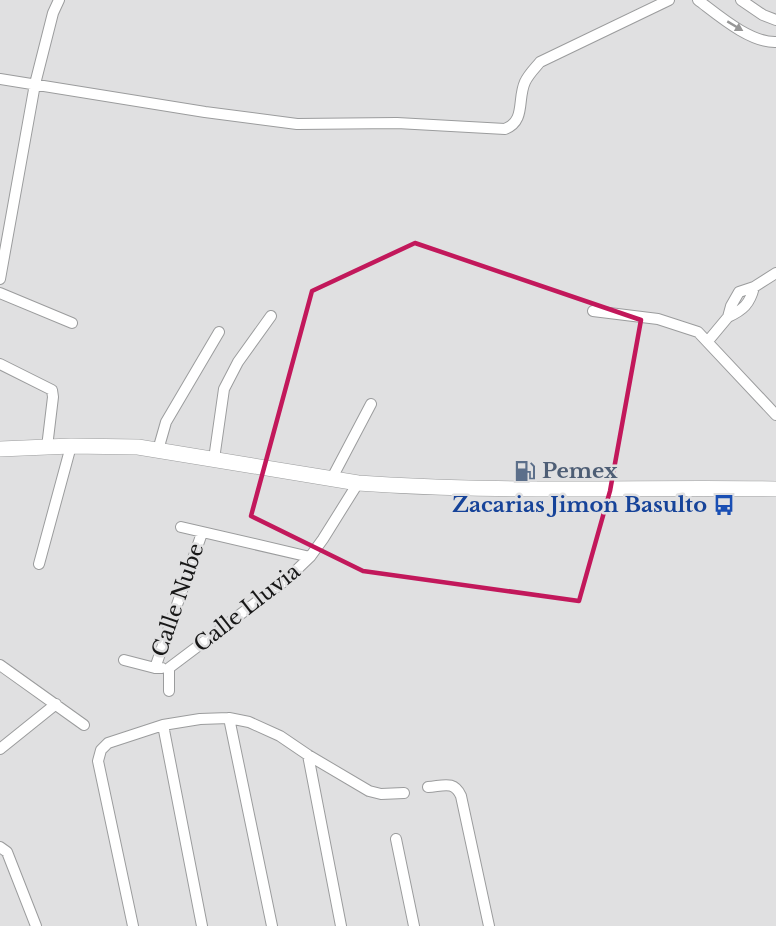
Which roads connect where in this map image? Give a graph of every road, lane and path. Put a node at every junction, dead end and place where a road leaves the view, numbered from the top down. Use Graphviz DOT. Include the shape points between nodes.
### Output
graph roads {
  1 [pos="59,0"];
  2 [pos="669,0"];
  3 [pos="698,0"];
  4 [pos="741,0"];
  5 [pos="774,20"];
  6 [pos="776,32"];
  7 [pos="776,42"];
  8 [pos="0,79"];
  9 [pos="35,84"];
  10 [pos="776,273"];
  11 [pos="0,279"];
  12 [pos="0,293"];
  13 [pos="593,311"];
  14 [pos="271,316"];
  15 [pos="72,323"];
  16 [pos="219,332"];
  17 [pos="708,341"];
  18 [pos="0,364"];
  19 [pos="371,404"];
  20 [pos="776,415"];
  21 [pos="71,446"];
  22 [pos="47,447"];
  23 [pos="0,449"];
  24 [pos="158,450"];
  25 [pos="214,459"];
  26 [pos="332,478"];
  27 [pos="358,483"];
  28 [pos="776,489"];
  29 [pos="181,527"];
  30 [pos="202,533"];
  31 [pos="310,557"];
  32 [pos="39,564"];
  33 [pos="124,660"];
  34 [pos="0,665"];
  35 [pos="155,668"];
  36 [pos="169,668"];
  37 [pos="169,691"];
  38 [pos="56,704"];
  39 [pos="229,718"];
  40 [pos="84,725"];
  41 [pos="163,725"];
  42 [pos="0,749"];
  43 [pos="308,755"];
  44 [pos="428,787"];
  45 [pos="404,792"];
  46 [pos="396,839"];
  47 [pos="0,846"];
  48 [pos="36,926"];
  49 [pos="133,926"];
  50 [pos="202,926"];
  51 [pos="272,926"];
  52 [pos="341,926"];
  53 [pos="414,926"];
  54 [pos="489,926"];
  1 -- 9 [label="street"];
  2 -- 9 [label="street" via="540,62 526,80 516,121 505,129 397,123 297,124"];
  3 -- 7 [label="street, one-way" via="758,39"];
  4 -- 5 [label="street"];
  5 -- 6 [label="street"];
  8 -- 9 [label="street"];
  9 -- 11 [label="street"];
  10 -- 17 [label="street" via="739,292 728,317"];
  12 -- 15 [label="street"];
  13 -- 17 [label="street" via="658,319 698,332"];
  14 -- 25 [label="street" via="224,389"];
  16 -- 24 [label="street" via="166,422"];
  17 -- 20 [label="street"];
  18 -- 22 [label="street" via="52,390"];
  19 -- 26 [label="street"];
  21 -- 22 [label="street"];
  21 -- 24 [label="street"];
  21 -- 32 [label="street"];
  22 -- 23 [label="street"];
  24 -- 25 [label="street"];
  25 -- 26 [label="street"];
  26 -- 27 [label="street"];
  27 -- 28 [label="street" via="544,489"];
  27 -- 31 [label="street, Calle Lluvia"];
  29 -- 30 [label="street"];
  30 -- 31 [label="street"];
  30 -- 35 [label="street, Calle Nube"];
  31 -- 36 [label="street, Calle Lluvia" via="286,580"];
  33 -- 35 [label="street"];
  34 -- 38 [label="street"];
  35 -- 36 [label="street"];
  36 -- 37 [label="street"];
  38 -- 40 [label="street"];
  38 -- 42 [label="street"];
  39 -- 41 [label="street"];
  39 -- 43 [label="street" via="280,736"];
  39 -- 51 [label="street"];
  41 -- 49 [label="street" via="108,743 100,750 98,761"];
  41 -- 50 [label="street"];
  43 -- 45 [label="street" via="369,791"];
  43 -- 52 [label="street"];
  44 -- 54 [label="street" via="453,785 461,796"];
  46 -- 53 [label="street"];
  47 -- 48 [label="street" via="7,852"];
}
